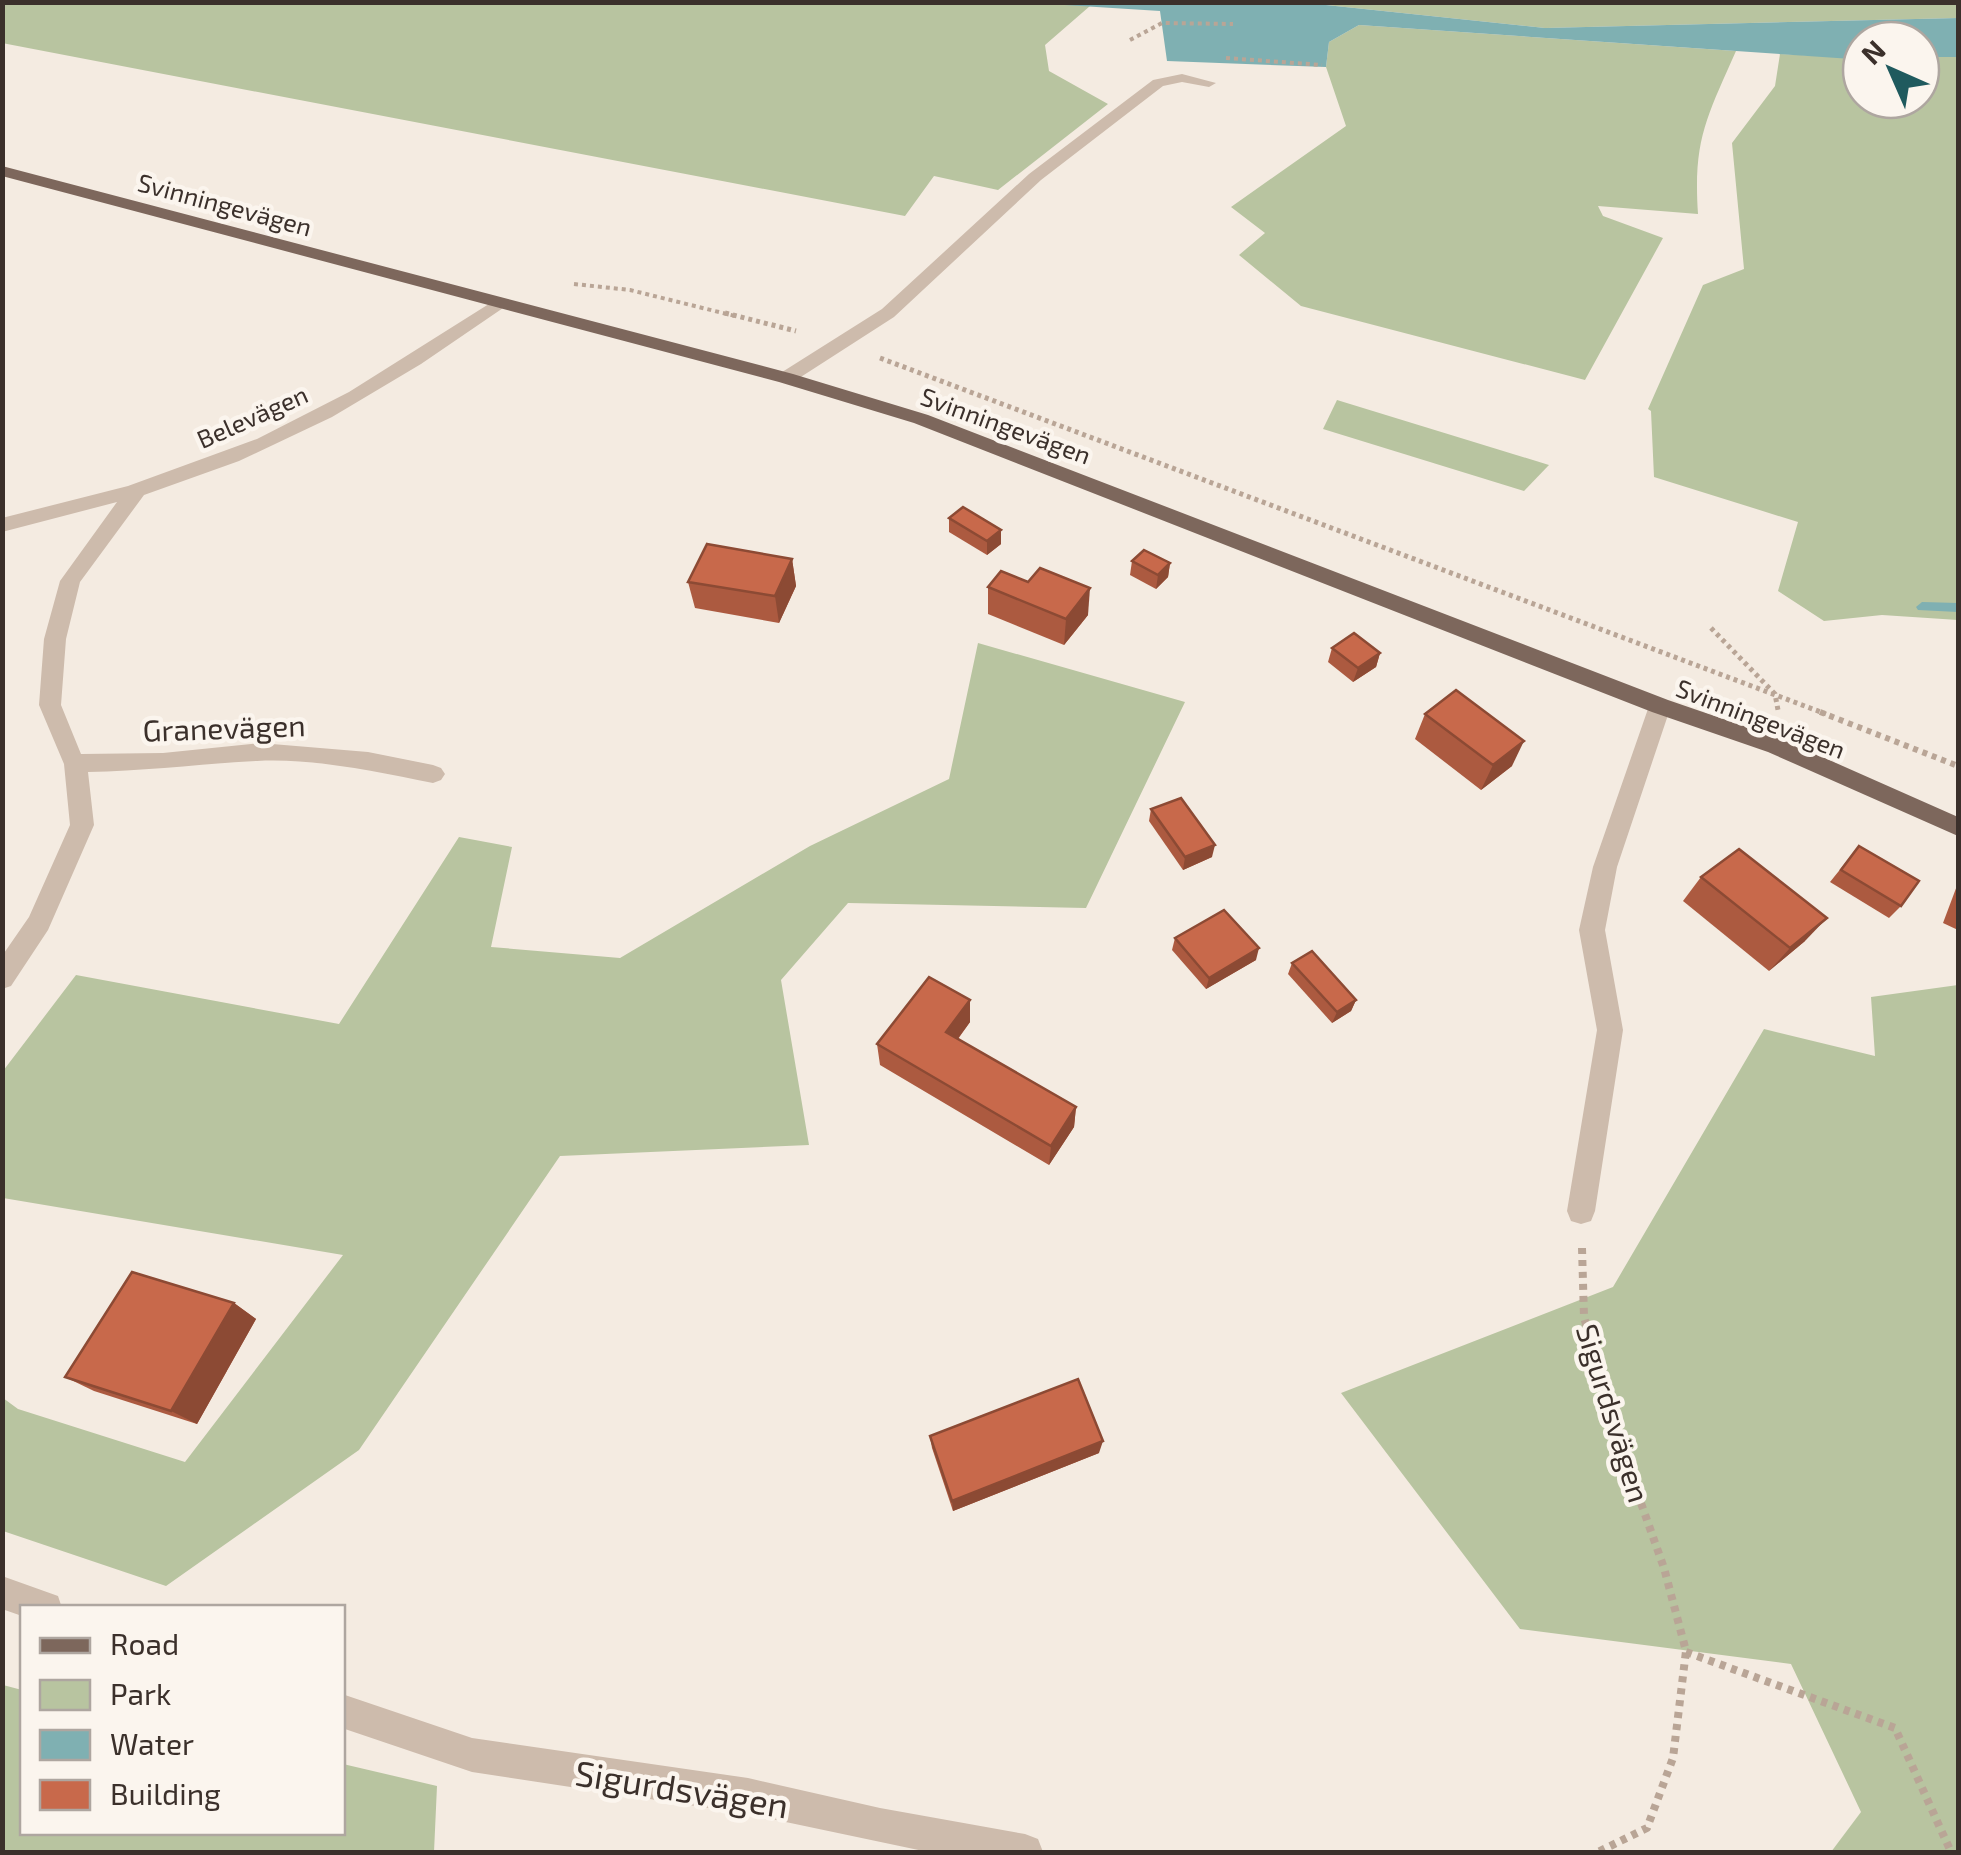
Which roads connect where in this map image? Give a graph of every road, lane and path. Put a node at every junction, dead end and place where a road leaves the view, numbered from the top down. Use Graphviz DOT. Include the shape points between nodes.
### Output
graph roads {
  1 [pos="1233,24"];
  2 [pos="1130,40"];
  3 [pos="1218,57"];
  4 [pos="1286,62"];
  5 [pos="1322,65"];
  6 [pos="1285,71"];
  7 [pos="1208,83"];
  8 [pos="2,171"];
  9 [pos="500,302"];
  10 [pos="786,378"];
  11 [pos="136,491"];
  12 [pos="2,526"];
  13 [pos="1712,628"];
  14 [pos="1660,706"];
  15 [pos="1784,750"];
  16 [pos="75,763"];
  17 [pos="434,774"];
  18 [pos="1958,827"];
  19 [pos="2,978"];
  20 [pos="1582,1212"];
  21 [pos="2,1592"];
  22 [pos="38,1605"];
  23 [pos="1686,1652"];
  24 [pos="345,1712"];
  25 [pos="1025,1852"];
  26 [pos="1598,1852"];
  27 [pos="1950,1852"];
  1 -- 2 [label="path" via="1162,23"];
  3 -- 4 [label="path"];
  4 -- 5 [label="path"];
  4 -- 6 [label="path"];
  7 -- 10 [label="street" via="1158,83 1035,177 888,313"];
  8 -- 9 [label="main road, Svinningevägen"];
  9 -- 10 [label="main road, Svinningevägen"];
  9 -- 11 [label="street, Belevägen" via="372,386 265,443"];
  10 -- 14 [label="main road, Svinningevägen" via="921,419 1100,486"];
  11 -- 12 [label="street, Belevägen"];
  11 -- 16 [label="street" via="70,582 55,639 50,705"];
  13 -- 15 [label="path" via="1776,694"];
  14 -- 15 [label="main road, Svinningevägen"];
  14 -- 20 [label="street" via="1605,867 1592,930 1610,1030"];
  15 -- 18 [label="main road, Svinningevägen"];
  16 -- 17 [label="street, Granevägen" via="260,752 368,760"];
  16 -- 19 [label="street" via="82,825 39,924"];
  20 -- 23 [label="path, Sigurdsvägen" via="1584,1317"];
  21 -- 22 [label="street"];
  23 -- 26 [label="path, Sigurdsvägen" via="1672,1758 1647,1828"];
  23 -- 27 [label="path" via="1895,1728"];
  24 -- 25 [label="street, Sigurdsvägen" via="472,1755 748,1796"];
}
